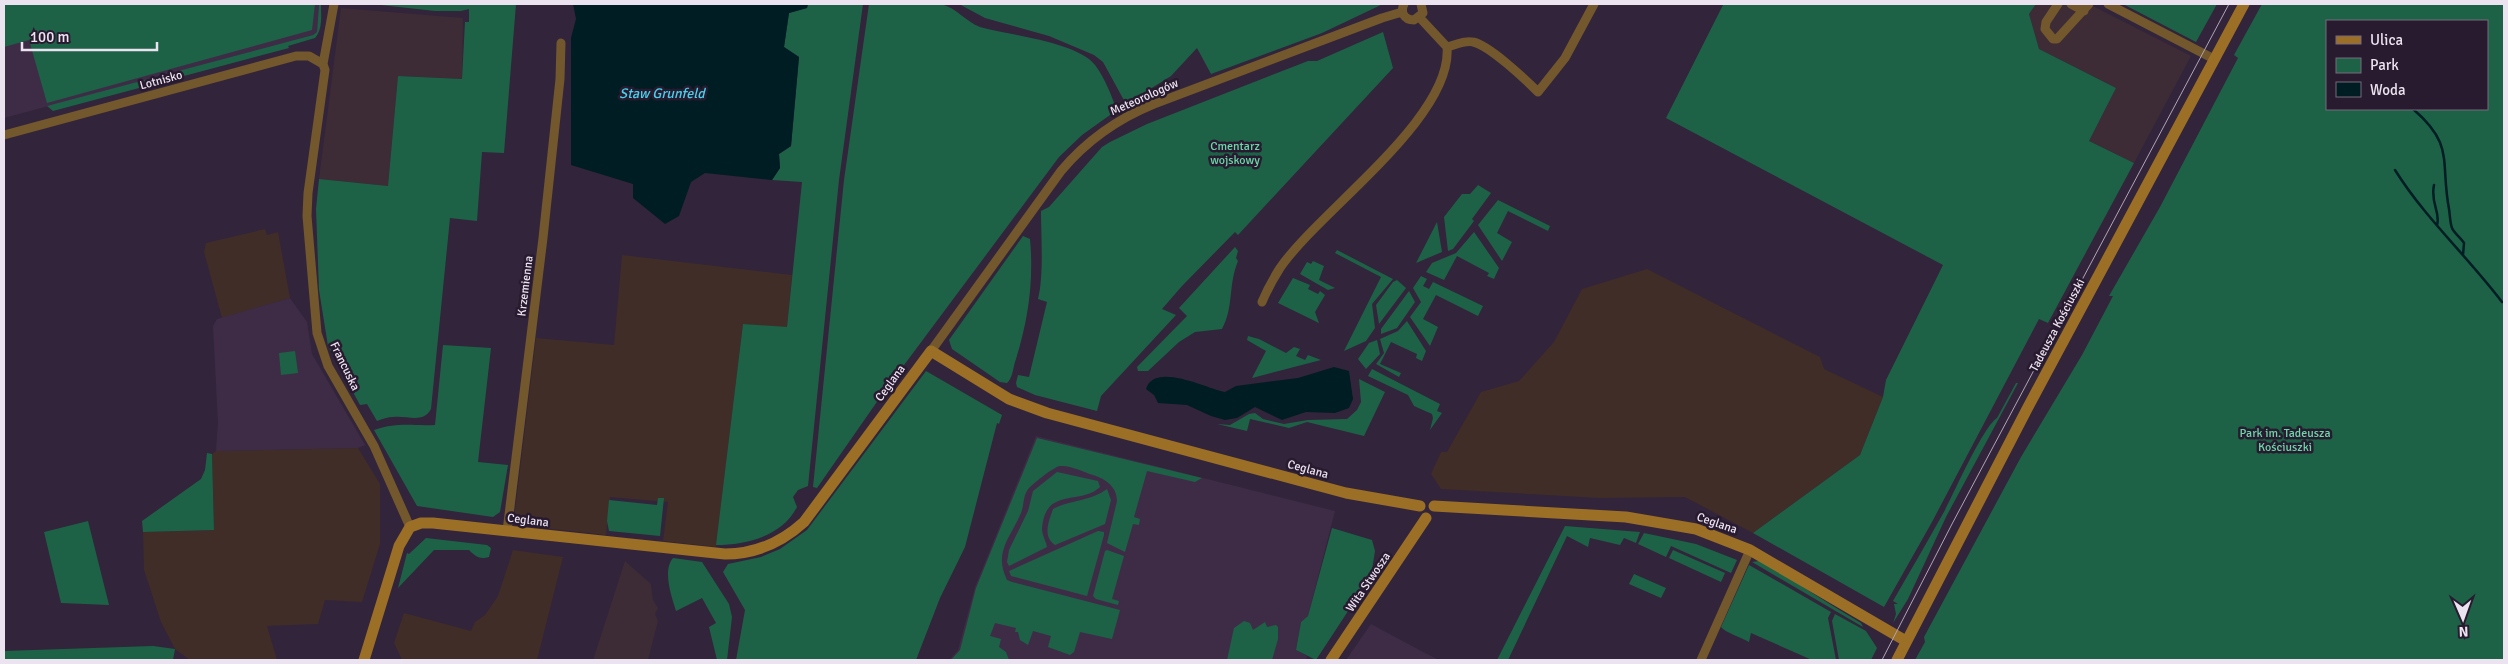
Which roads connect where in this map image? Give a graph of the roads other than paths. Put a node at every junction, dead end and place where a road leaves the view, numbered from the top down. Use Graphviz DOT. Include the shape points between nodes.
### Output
graph roads {
  1 [pos="334,4"];
  2 [pos="1421,4"];
  3 [pos="1594,4"];
  4 [pos="2058,4"];
  5 [pos="2072,4"];
  6 [pos="2108,4"];
  7 [pos="2244,4"];
  8 [pos="2086,7"];
  9 [pos="1403,8"];
  10 [pos="1420,18"];
  11 [pos="561,43"];
  12 [pos="1447,47"];
  13 [pos="2214,59"];
  14 [pos="323,64"];
  15 [pos="4,135"];
  16 [pos="1262,302"];
  17 [pos="931,351"];
  18 [pos="1420,506"];
  19 [pos="1434,506"];
  20 [pos="1426,518"];
  21 [pos="410,527"];
  22 [pos="507,531"];
  23 [pos="1750,550"];
  24 [pos="1906,641"];
  25 [pos="364,660"];
  26 [pos="1331,660"];
  27 [pos="1701,660"];
  28 [pos="1897,660"];
  1 -- 14 [label="street, Francuska"];
  2 -- 10 [label="street"];
  3 -- 12 [label="street" via="1565,58 1538,92 1478,43 1465,42"];
  4 -- 8 [label="street" via="2046,22 2045,29 2052,39 2057,39"];
  5 -- 8 [label="street"];
  6 -- 13 [label="street"];
  7 -- 13 [label="street, Tadeusza Kościuszki"];
  9 -- 10 [label="street, Meteorologów" via="1408,20"];
  9 -- 17 [label="street, Meteorologów" via="1154,104 1103,131 1081,149 1058,176"];
  10 -- 12 [label="street"];
  11 -- 22 [label="street, Krzemienna" via="543,238"];
  12 -- 16 [label="street" via="1444,73 1425,111 1281,267"];
  13 -- 24 [label="street, Tadeusza Kościuszki"];
  14 -- 15 [label="street, Lotnisko" via="309,56 296,56"];
  14 -- 21 [label="street, Francuska" via="325,70 307,216 317,332 328,366 374,446"];
  17 -- 18 [label="street, Ceglana" via="1009,400 1047,413 1338,491"];
  17 -- 22 [label="street, Ceglana" via="804,522 762,548 734,554 709,553"];
  18 -- 19 [label="street" via="1426,501"];
  18 -- 20 [label="street" via="1419,514"];
  19 -- 20 [label="street" via="1434,515"];
  19 -- 23 [label="street, Ceglana" via="1656,520 1706,532"];
  20 -- 26 [label="street, Wita Stwosza"];
  21 -- 22 [label="street, Ceglana" via="433,523"];
  21 -- 25 [label="street" via="399,546"];
  23 -- 24 [label="street, Ceglana"];
  23 -- 27 [label="street"];
  24 -- 28 [label="street, Tadeusza Kościuszki"];
}
